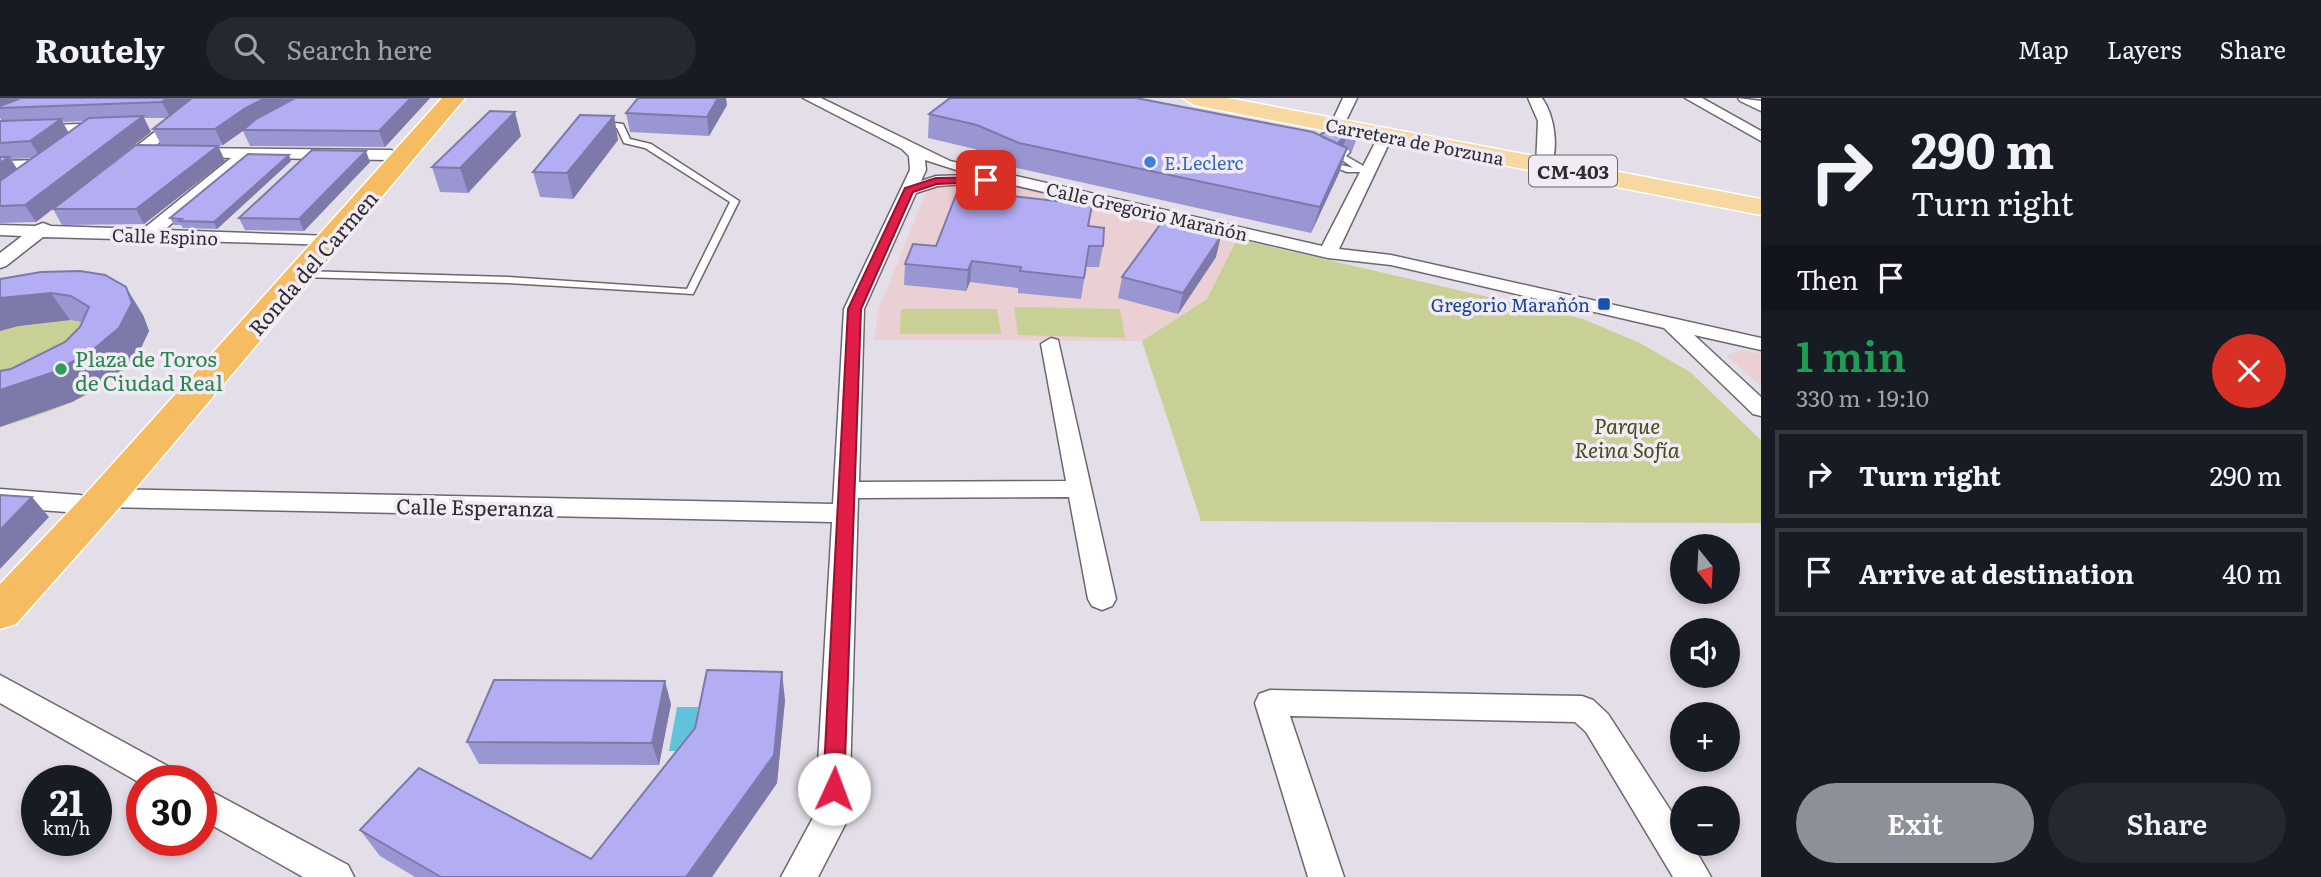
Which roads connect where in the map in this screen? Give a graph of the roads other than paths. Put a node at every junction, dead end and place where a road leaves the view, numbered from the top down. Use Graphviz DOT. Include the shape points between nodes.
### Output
graph roads {
  1 [pos="207,98"];
  2 [pos="442,98"];
  3 [pos="454,98"];
  4 [pos="810,98"];
  5 [pos="1194,98"];
  6 [pos="1350,98"];
  7 [pos="1535,98"];
  8 [pos="1692,98"];
  9 [pos="1745,98"];
  10 [pos="1761,107"];
  11 [pos="629,117"];
  12 [pos="595,123"];
  13 [pos="173,124"];
  14 [pos="147,125"];
  15 [pos="121,126"];
  16 [pos="94,127"];
  17 [pos="620,127"];
  18 [pos="0,131"];
  19 [pos="1347,131"];
  20 [pos="1386,135"];
  21 [pos="1761,136"];
  22 [pos="212,140"];
  23 [pos="74,142"];
  24 [pos="247,143"];
  25 [pos="907,146"];
  26 [pos="1333,151"];
  27 [pos="138,152"];
  28 [pos="312,154"];
  29 [pos="391,156"];
  30 [pos="1321,158"];
  31 [pos="0,166"];
  32 [pos="1544,166"];
  33 [pos="1367,170"];
  34 [pos="292,173"];
  35 [pos="109,176"];
  36 [pos="26,179"];
  37 [pos="1011,180"];
  38 [pos="909,190"];
  39 [pos="1761,207"];
  40 [pos="59,215"];
  41 [pos="242,220"];
  42 [pos="0,230"];
  43 [pos="39,231"];
  44 [pos="147,235"];
  45 [pos="222,238"];
  46 [pos="322,241"];
  47 [pos="1332,245"];
  48 [pos="0,262"];
  49 [pos="302,274"];
  50 [pos="1670,324"];
  51 [pos="1051,344"];
  52 [pos="1761,344"];
  53 [pos="1761,409"];
  54 [pos="1080,489"];
  55 [pos="0,498"];
  56 [pos="93,501"];
  57 [pos="846,501"];
  58 [pos="0,589"];
  59 [pos="1102,599"];
  60 [pos="0,612"];
  61 [pos="0,688"];
  62 [pos="137,765"];
  63 [pos="217,810"];
  64 [pos="336,877"];
  65 [pos="799,877"];
  66 [pos="1326,877"];
  67 [pos="1693,877"];
  1 -- 13 [label="street"];
  2 -- 29 [label="highway, Ronda del Carmen"];
  3 -- 46 [label="highway, Ronda del Carmen"];
  4 -- 25 [label="street, Calle Gregorio Marañón"];
  5 -- 19 [label="main road, Carretera de Porzuna / CM-403"];
  6 -- 19 [label="street"];
  7 -- 32 [label="street" via="1546,116"];
  8 -- 21 [label="street"];
  9 -- 10 [label="street"];
  11 -- 17 [label="lane"];
  12 -- 17 [label="lane"];
  13 -- 14 [label="street"];
  13 -- 27 [label="street"];
  15 -- 16 [label="street"];
  16 -- 18 [label="street"];
  16 -- 23 [label="street"];
  17 -- 49 [label="lane" via="627,141 648,146 735,201 690,292 508,280"];
  19 -- 20 [label="main road, Carretera de Porzuna / CM-403"];
  20 -- 32 [label="main road, Carretera de Porzuna / CM-403"];
  20 -- 33 [label="street"];
  22 -- 24 [label="street"];
  24 -- 27 [label="street" via="228,153"];
  24 -- 28 [label="street"];
  24 -- 44 [label="street"];
  25 -- 37 [label="street, Calle Gregorio Marañón" via="945,164"];
  25 -- 38 [label="street" via="917,155 918,170"];
  26 -- 33 [label="lane" via="1344,155 1354,168"];
  27 -- 35 [label="street"];
  28 -- 29 [label="street"];
  28 -- 34 [label="street"];
  29 -- 46 [label="highway, Ronda del Carmen"];
  30 -- 33 [label="lane" via="1347,170"];
  31 -- 36 [label="street" via="49,161"];
  32 -- 39 [label="main road, Carretera de Porzuna / CM-403"];
  33 -- 47 [label="street"];
  37 -- 38 [label="street" via="936,181"];
  37 -- 47 [label="street, Calle Gregorio Marañón"];
  38 -- 57 [label="street" via="854,309"];
  40 -- 43 [label="street"];
  41 -- 45 [label="street"];
  42 -- 43 [label="street, Calle Espino"];
  43 -- 44 [label="street, Calle Espino"];
  43 -- 48 [label="street"];
  44 -- 45 [label="street, Calle Espino"];
  45 -- 46 [label="street, Calle Espino"];
  46 -- 49 [label="highway, Ronda del Carmen"];
  46 -- 56 [label="highway, Ronda del Carmen"];
  47 -- 50 [label="street, Calle Gregorio Marañón"];
  49 -- 56 [label="highway, Ronda del Carmen"];
  50 -- 52 [label="street, Calle Gregorio Marañón"];
  50 -- 53 [label="street"];
  51 -- 54 [label="street"];
  54 -- 57 [label="street, Calle Esperanza"];
  54 -- 59 [label="street"];
  55 -- 56 [label="street, Calle Esperanza"];
  56 -- 57 [label="street, Calle Esperanza"];
  56 -- 58 [label="highway, Ronda del Carmen"];
  56 -- 60 [label="highway, Ronda del Carmen"];
  57 -- 65 [label="street" via="832,817"];
  61 -- 62 [label="street"];
  63 -- 64 [label="street"];
  66 -- 67 [label="street" via="1270,703 1582,709 1597,723"];
}
